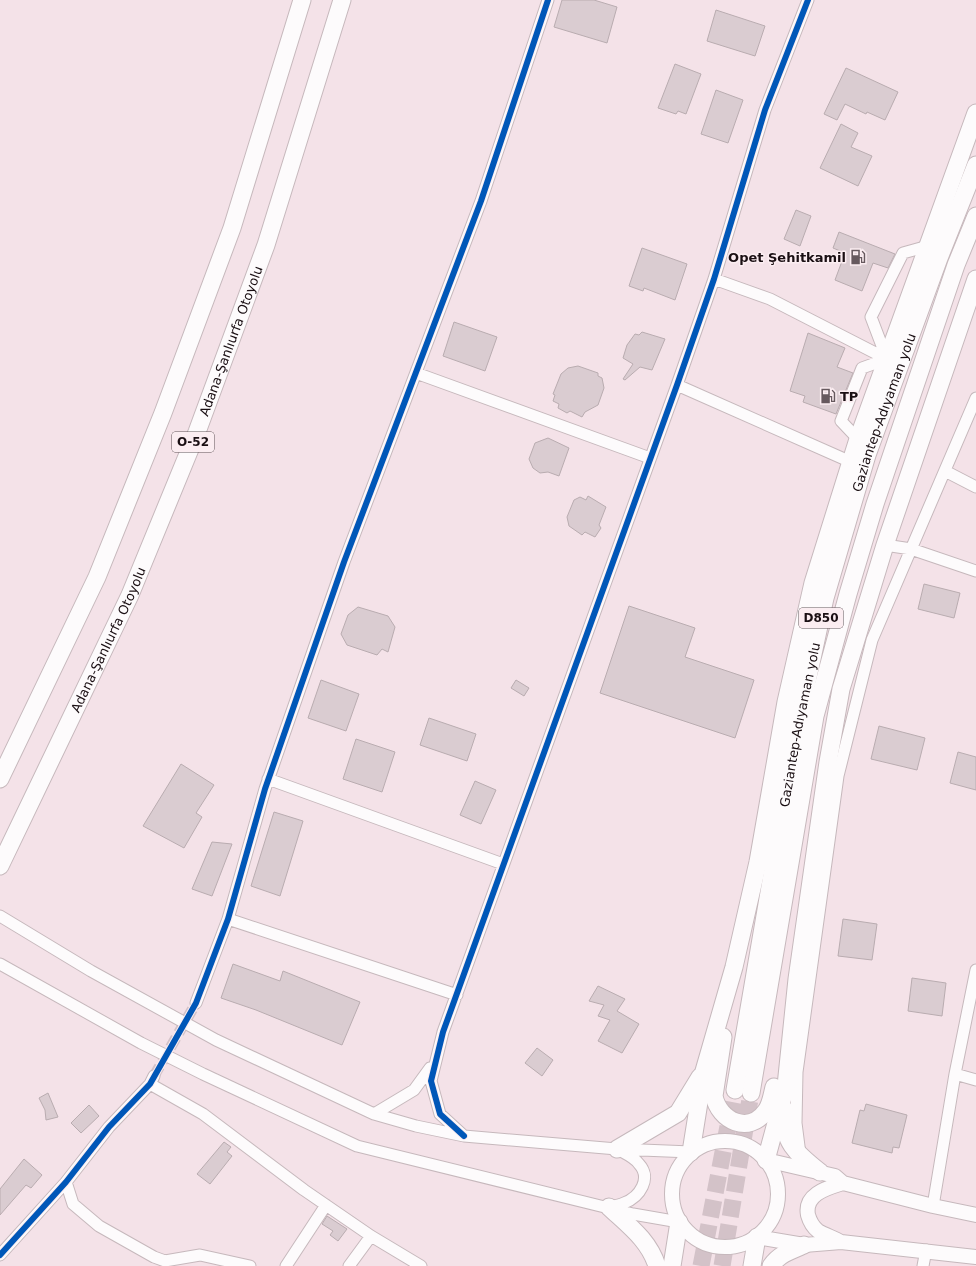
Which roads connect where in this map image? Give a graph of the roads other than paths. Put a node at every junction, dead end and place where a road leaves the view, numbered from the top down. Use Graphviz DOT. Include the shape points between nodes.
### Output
graph roads {
  1 [pos="302,0"];
  2 [pos="342,0"];
  3 [pos="548,0"];
  4 [pos="808,0"];
  5 [pos="976,113"];
  6 [pos="976,165"];
  7 [pos="976,216"];
  8 [pos="928,246"];
  9 [pos="714,279"];
  10 [pos="976,279"];
  11 [pos="887,359"];
  12 [pos="416,373"];
  13 [pos="677,384"];
  14 [pos="976,398"];
  15 [pos="650,458"];
  16 [pos="851,462"];
  17 [pos="945,471"];
  18 [pos="976,488"];
  19 [pos="885,545"];
  20 [pos="911,549"];
  21 [pos="976,571"];
  22 [pos="0,779"];
  23 [pos="268,779"];
  24 [pos="503,864"];
  25 [pos="0,866"];
  26 [pos="0,916"];
  27 [pos="228,919"];
  28 [pos="0,964"];
  29 [pos="734,967"];
  30 [pos="976,970"];
  31 [pos="797,979"];
  32 [pos="457,994"];
  33 [pos="196,1003"];
  34 [pos="435,1061"];
  35 [pos="704,1071"];
  36 [pos="955,1074"];
  37 [pos="976,1080"];
  38 [pos="786,1086"];
  39 [pos="374,1114"];
  40 [pos="464,1136"];
  41 [pos="617,1149"];
  42 [pos="691,1152"];
  43 [pos="801,1157"];
  44 [pos="766,1160"];
  45 [pos="820,1172"];
  46 [pos="66,1182"];
  47 [pos="843,1182"];
  48 [pos="326,1205"];
  49 [pos="933,1206"];
  50 [pos="609,1207"];
  51 [pos="976,1214"];
  52 [pos="679,1222"];
  53 [pos="371,1236"];
  54 [pos="757,1237"];
  55 [pos="841,1242"];
  56 [pos="804,1245"];
  57 [pos="926,1250"];
  58 [pos="0,1255"];
  59 [pos="976,1258"];
  60 [pos="165,1264"];
  61 [pos="250,1266"];
  62 [pos="286,1266"];
  63 [pos="349,1266"];
  64 [pos="421,1266"];
  65 [pos="657,1266"];
  66 [pos="672,1266"];
  67 [pos="752,1266"];
  68 [pos="771,1266"];
  69 [pos="923,1266"];
  1 -- 22 [label="highway, O-52" via="232,228 162,413 97,577"];
  2 -- 25 [label="highway, Adana-Şanlıurfa Otoyolu / O-52" via="266,245 200,424 130,595"];
  3 -- 12 [label="street" via="480,201"];
  4 -- 9 [label="street" via="765,110"];
  5 -- 8 [label="highway"];
  6 -- 7 [label="highway, Gaziantep-Adıyaman yolu / D850" via="867,455 825,598 798,724 743,1091 816,716 848,594 875,504 951,280"];
  8 -- 11 [label="highway"];
  8 -- 11 [label="street" via="903,253 871,317"];
  9 -- 11 [label="street" via="770,299"];
  9 -- 13 [label="street"];
  10 -- 19 [label="highway"];
  11 -- 16 [label="highway"];
  12 -- 15 [label="street"];
  12 -- 23 [label="street" via="342,569"];
  13 -- 15 [label="street"];
  13 -- 16 [label="street"];
  14 -- 17 [label="street"];
  15 -- 24 [label="street"];
  16 -- 29 [label="highway" via="813,583 786,702 758,862"];
  17 -- 18 [label="street"];
  17 -- 20 [label="street"];
  19 -- 20 [label="street"];
  19 -- 31 [label="highway" via="841,689"];
  20 -- 21 [label="street"];
  20 -- 43 [label="street" via="872,640 838,776 797,1072 796,1122"];
  23 -- 24 [label="street"];
  23 -- 27 [label="street"];
  24 -- 32 [label="street"];
  26 -- 39 [label="street" via="91,971 216,1040"];
  27 -- 32 [label="street"];
  27 -- 33 [label="street"];
  28 -- 50 [label="street" via="141,1043 357,1146"];
  29 -- 31 [label="highway" via="714,1096 721,1113 728,1119 738,1122 746,1123 758,1118 767,1110"];
  29 -- 35 [label="highway"];
  30 -- 36 [label="street"];
  31 -- 38 [label="highway"];
  32 -- 34 [label="street"];
  34 -- 39 [label="street" via="414,1090"];
  34 -- 40 [label="street" via="431,1081 440,1114"];
  35 -- 41 [label="highway" via="678,1113"];
  35 -- 42 [label="highway"];
  36 -- 37 [label="street"];
  36 -- 49 [label="street"];
  38 -- 43 [label="highway" via="785,1130 789,1142"];
  38 -- 44 [label="highway"];
  39 -- 40 [label="street"];
  40 -- 41 [label="street"];
  41 -- 42 [label="street"];
  41 -- 50 [label="street" via="640,1165 645,1180 637,1195 625,1203"];
  42 -- 44 [label="main road" via="712,1142 734,1142 751,1148"];
  42 -- 52 [label="main road" via="679,1167 672,1185 671,1197"];
  43 -- 45 [label="highway"];
  44 -- 45 [label="main road"];
  44 -- 54 [label="main road" via="776,1180 777,1201 771,1221"];
  45 -- 47 [label="main road" via="835,1176"];
  46 -- 48 [label="street" via="108,1127 152,1080 203,1114"];
  46 -- 58 [label="street"];
  46 -- 60 [label="street" via="73,1204 99,1226"];
  47 -- 49 [label="main road"];
  47 -- 55 [label="main road" via="820,1191 811,1199 807,1210 810,1221 818,1230"];
  48 -- 53 [label="street"];
  48 -- 62 [label="street"];
  49 -- 51 [label="main road"];
  50 -- 52 [label="street"];
  50 -- 65 [label="highway" via="643,1239 653,1253"];
  52 -- 54 [label="main road" via="694,1238 714,1246 736,1246"];
  52 -- 66 [label="highway"];
  53 -- 63 [label="street"];
  53 -- 64 [label="street"];
  54 -- 56 [label="main road"];
  54 -- 67 [label="highway"];
  55 -- 56 [label="main road"];
  55 -- 57 [label="main road"];
  56 -- 68 [label="highway" via="775,1260"];
  57 -- 59 [label="main road"];
  57 -- 69 [label="street"];
  60 -- 61 [label="street" via="200,1255"];
}
